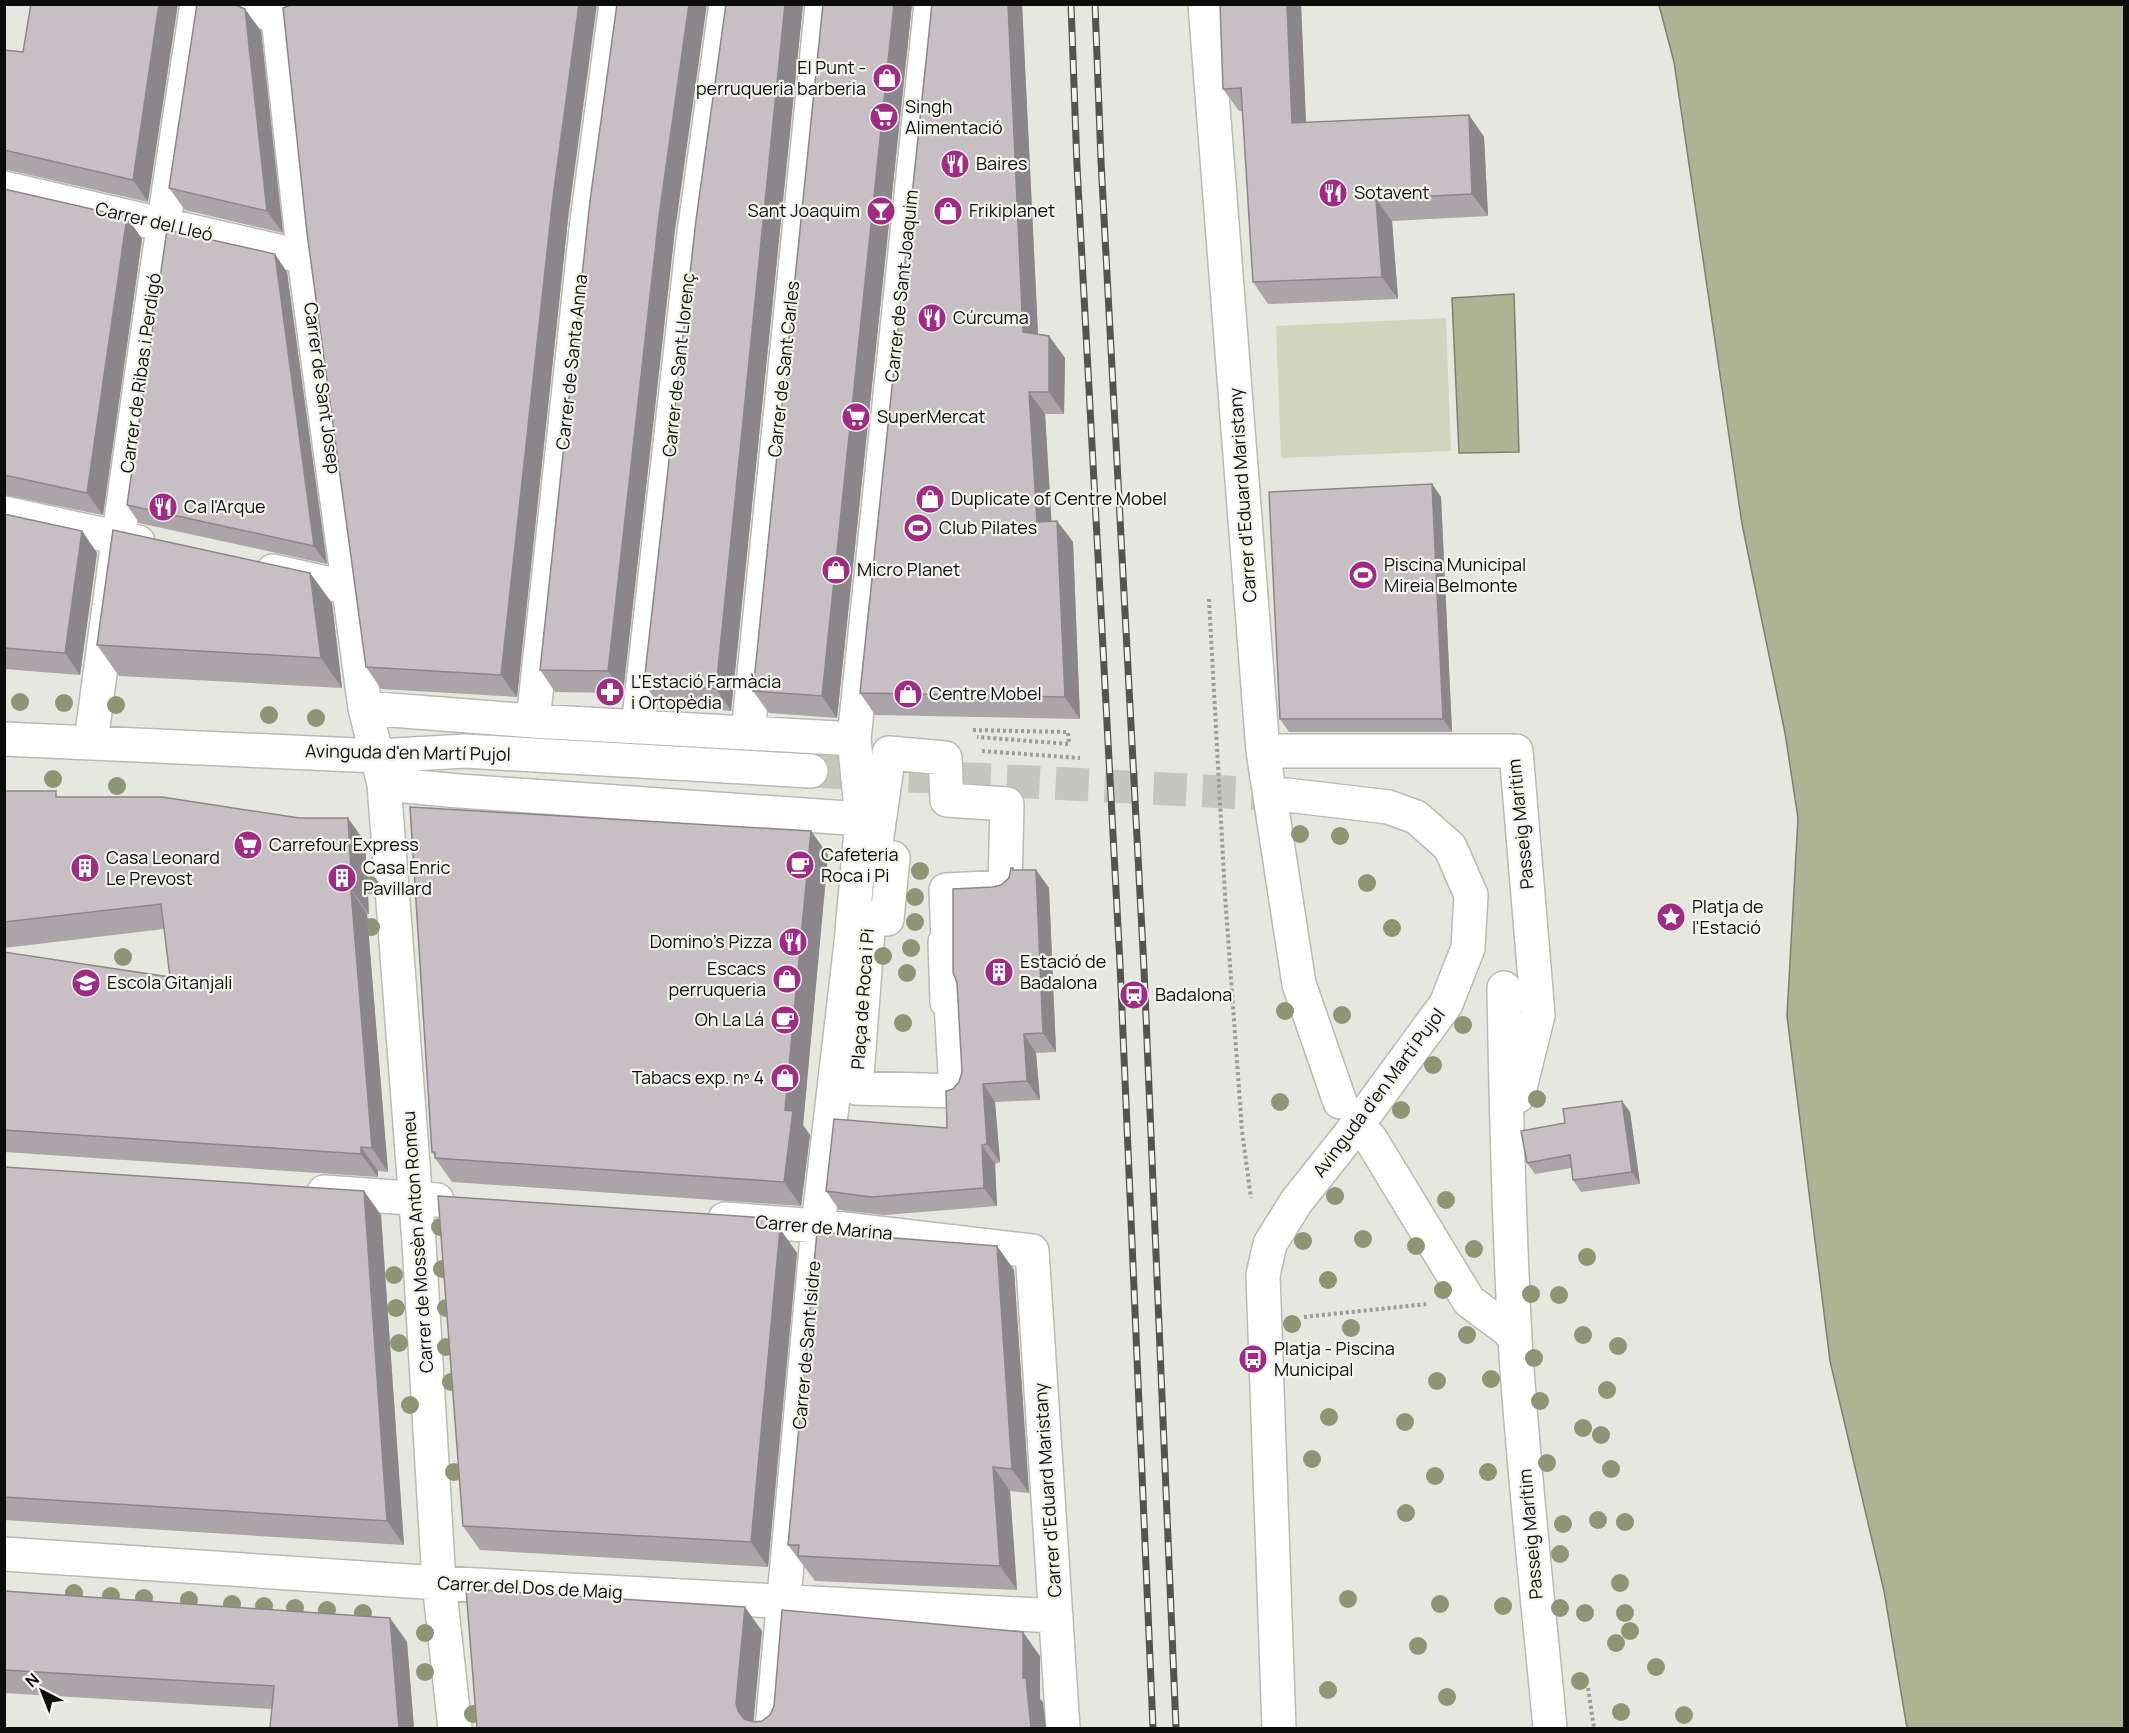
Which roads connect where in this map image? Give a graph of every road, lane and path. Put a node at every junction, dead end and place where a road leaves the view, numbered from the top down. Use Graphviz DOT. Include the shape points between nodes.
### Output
graph roads {
  1 [pos="197,4"];
  2 [pos="244,4"];
  3 [pos="616,4"];
  4 [pos="726,4"];
  5 [pos="822,4"];
  6 [pos="931,4"];
  7 [pos="1205,4"];
  8 [pos="4,188"];
  9 [pos="163,224"];
  10 [pos="304,257"];
  11 [pos="4,513"];
  12 [pos="117,537"];
  13 [pos="164,548"];
  14 [pos="245,565"];
  15 [pos="349,588"];
  16 [pos="365,708"];
  17 [pos="533,721"];
  18 [pos="638,726"];
  19 [pos="748,733"];
  20 [pos="975,737"];
  21 [pos="4,739"];
  22 [pos="854,739"];
  23 [pos="91,742"];
  24 [pos="1069,744"];
  25 [pos="973,750"];
  26 [pos="1263,751"];
  27 [pos="1080,759"];
  28 [pos="381,770"];
  29 [pos="811,771"];
  30 [pos="1287,795"];
  31 [pos="862,819"];
  32 [pos="1504,988"];
  33 [pos="955,1058"];
  34 [pos="1340,1102"];
  35 [pos="1242,1131"];
  36 [pos="1370,1138"];
  37 [pos="1507,1142"];
  38 [pos="298,1191"];
  39 [pos="416,1199"];
  40 [pos="467,1202"];
  41 [pos="1252,1207"];
  42 [pos="701,1218"];
  43 [pos="818,1226"];
  44 [pos="1032,1251"];
  45 [pos="1469,1300"];
  46 [pos="1264,1322"];
  47 [pos="1515,1339"];
  48 [pos="4,1554"];
  49 [pos="439,1583"];
  50 [pos="783,1601"];
  51 [pos="1056,1616"];
  52 [pos="455,1728"];
  53 [pos="772,1728"];
  54 [pos="1063,1728"];
  55 [pos="1279,1728"];
  56 [pos="1550,1728"];
  1 -- 9 [label="street, Carrer de Ribas i Perdigó"];
  2 -- 10 [label="street, Carrer de Sant Josep" via="292,13"];
  3 -- 17 [label="street, Carrer de Santa Anna" via="587,221"];
  4 -- 18 [label="street, Carrer de Sant Llorenç" via="693,240"];
  5 -- 19 [label="street, Carrer de Sant Carles"];
  6 -- 22 [label="street, Carrer de Sant Joaquim"];
  7 -- 26 [label="street, Carrer d'Eduard Maristany"];
  8 -- 9 [label="street, Carrer del Lleó"];
  9 -- 10 [label="street, Carrer del Lleó"];
  9 -- 12 [label="street, Carrer de Ribas i Perdigó"];
  10 -- 15 [label="street, Carrer de Sant Josep"];
  11 -- 12 [label="street"];
  12 -- 13 [label="street"];
  12 -- 23 [label="street, Carrer de Ribas i Perdigó"];
  14 -- 15 [label="street"];
  15 -- 16 [label="street, Carrer de Sant Josep"];
  16 -- 17 [label="street, Avinguda d'en Martí Pujol"];
  16 -- 28 [label="street, Carrer de Sant Josep"];
  17 -- 18 [label="street, Avinguda d'en Martí Pujol"];
  18 -- 19 [label="street, Avinguda d'en Martí Pujol"];
  19 -- 22 [label="street, Avinguda d'en Martí Pujol"];
  20 -- 24 [label="path"];
  21 -- 23 [label="street, Avinguda d'en Martí Pujol"];
  22 -- 31 [label="street, Carrer de Sant Joaquim"];
  23 -- 28 [label="street, Avinguda d'en Martí Pujol"];
  25 -- 27 [label="path"];
  26 -- 34 [label="street, Carrer d'Eduard Maristany" via="1299,984"];
  26 -- 37 [label="street, Passeig Marítim" via="1516,751 1538,1015"];
  28 -- 29 [label="street, Avinguda d'en Martí Pujol" via="465,752"];
  28 -- 31 [label="street, Avinguda d'en Martí Pujol" via="459,791"];
  28 -- 39 [label="street, Carrer de Mossèn Anton Romeu"];
  30 -- 46 [label="street, Avinguda d'en Martí Pujol" via="1388,807 1416,817 1450,847 1471,895 1468,948 1446,1004 1296,1202 1270,1245 1263,1275"];
  31 -- 43 [label="street, Carrer de Sant Isidre"];
  32 -- 37 [label="street, Passeig Marítim"];
  33 -- 33 [label="street, Plaça de Roca i Pi" via="951,1002 947,1002 946,890 1005,887 1008,804 947,800 945,758 889,753 874,857 893,858 887,919 869,917 856,1088 956,1091"];
  35 -- 41 [label="path"];
  36 -- 45 [label="street"];
  37 -- 47 [label="street, Passeig Marítim"];
  38 -- 39 [label="street"];
  39 -- 40 [label="street"];
  39 -- 49 [label="street, Carrer de Mossèn Anton Romeu"];
  42 -- 43 [label="street, Carrer de Marina"];
  43 -- 44 [label="street, Carrer de Marina"];
  43 -- 50 [label="street, Carrer de Sant Isidre"];
  44 -- 51 [label="street, Carrer d'Eduard Maristany"];
  45 -- 46 [label="path"];
  45 -- 47 [label="street"];
  46 -- 55 [label="street"];
  47 -- 56 [label="street, Passeig Marítim"];
  48 -- 49 [label="street, Carrer del Dos de Maig"];
  49 -- 50 [label="street, Carrer del Dos de Maig"];
  49 -- 52 [label="street, Carrer de Mossèn Anton Romeu"];
  50 -- 51 [label="street, Carrer del Dos de Maig"];
  50 -- 53 [label="street, Carrer de Sant Isidre"];
  51 -- 54 [label="street, Carrer d'Eduard Maristany"];
}
